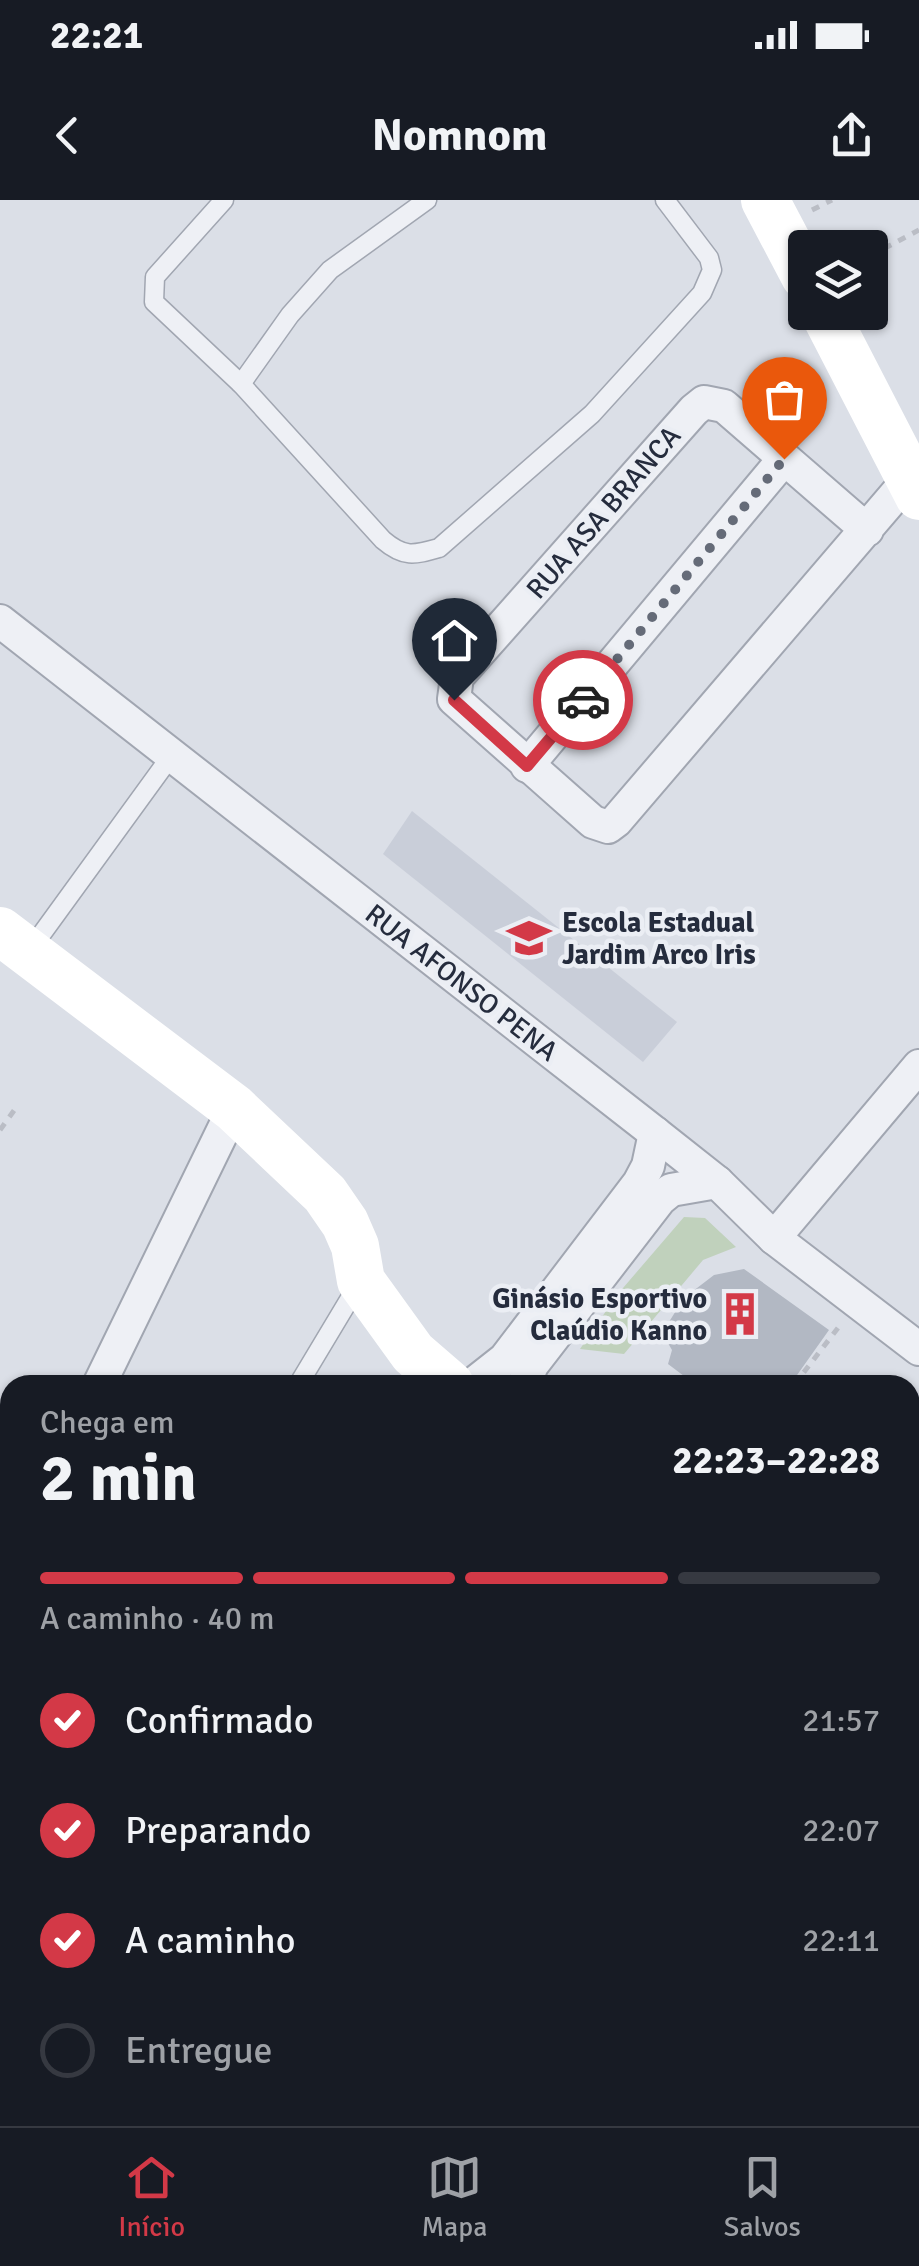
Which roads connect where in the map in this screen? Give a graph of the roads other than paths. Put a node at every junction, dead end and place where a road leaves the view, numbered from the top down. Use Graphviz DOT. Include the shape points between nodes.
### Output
graph roads {
  1 [pos="224,200"];
  2 [pos="427,200"];
  3 [pos="665,200"];
  4 [pos="765,200"];
  5 [pos="788,244"];
  6 [pos="833,330"];
  7 [pos="241,384"];
  8 [pos="784,459"];
  9 [pos="914,487"];
  10 [pos="867,530"];
  11 [pos="0,621"];
  12 [pos="171,756"];
  13 [pos="527,766"];
  14 [pos="14,941"];
  15 [pos="919,1066"];
  16 [pos="234,1108"];
  17 [pos="655,1132"];
  18 [pos="717,1182"];
  19 [pos="774,1238"];
  20 [pos="361,1281"];
  21 [pos="919,1348"];
  22 [pos="104,1375"];
  23 [pos="304,1375"];
  24 [pos="438,1375"];
  25 [pos="485,1375"];
  26 [pos="528,1375"];
  1 -- 7 [label="lane" via="155,278 152,290 161,312"];
  2 -- 7 [label="lane" via="330,270"];
  3 -- 7 [label="lane" via="708,258 712,270 702,293 592,414 439,548 397,551"];
  4 -- 5 [label="street"];
  6 -- 9 [label="street"];
  8 -- 10 [label="street, RUA ASA BRANCA"];
  8 -- 13 [label="street"];
  8 -- 13 [label="street, RUA ASA BRANCA" via="724,406 704,402 457,677 454,700"];
  9 -- 10 [label="street, RUA ASA BRANCA"];
  10 -- 13 [label="street, RUA ASA BRANCA" via="616,822 593,822"];
  11 -- 12 [label="street, RUA AFONSO PENA"];
  12 -- 14 [label="lane"];
  12 -- 17 [label="street, RUA AFONSO PENA"];
  14 -- 16 [label="street"];
  15 -- 19 [label="street"];
  16 -- 20 [label="street" via="325,1194 350,1234"];
  16 -- 22 [label="street"];
  17 -- 18 [label="street, RUA AFONSO PENA"];
  17 -- 25 [label="street" via="639,1183 505,1359"];
  18 -- 19 [label="street, RUA AFONSO PENA"];
  18 -- 26 [label="street" via="671,1190 660,1199"];
  19 -- 21 [label="street, RUA AFONSO PENA"];
  20 -- 23 [label="lane"];
  20 -- 24 [label="street" via="413,1353"];
}
